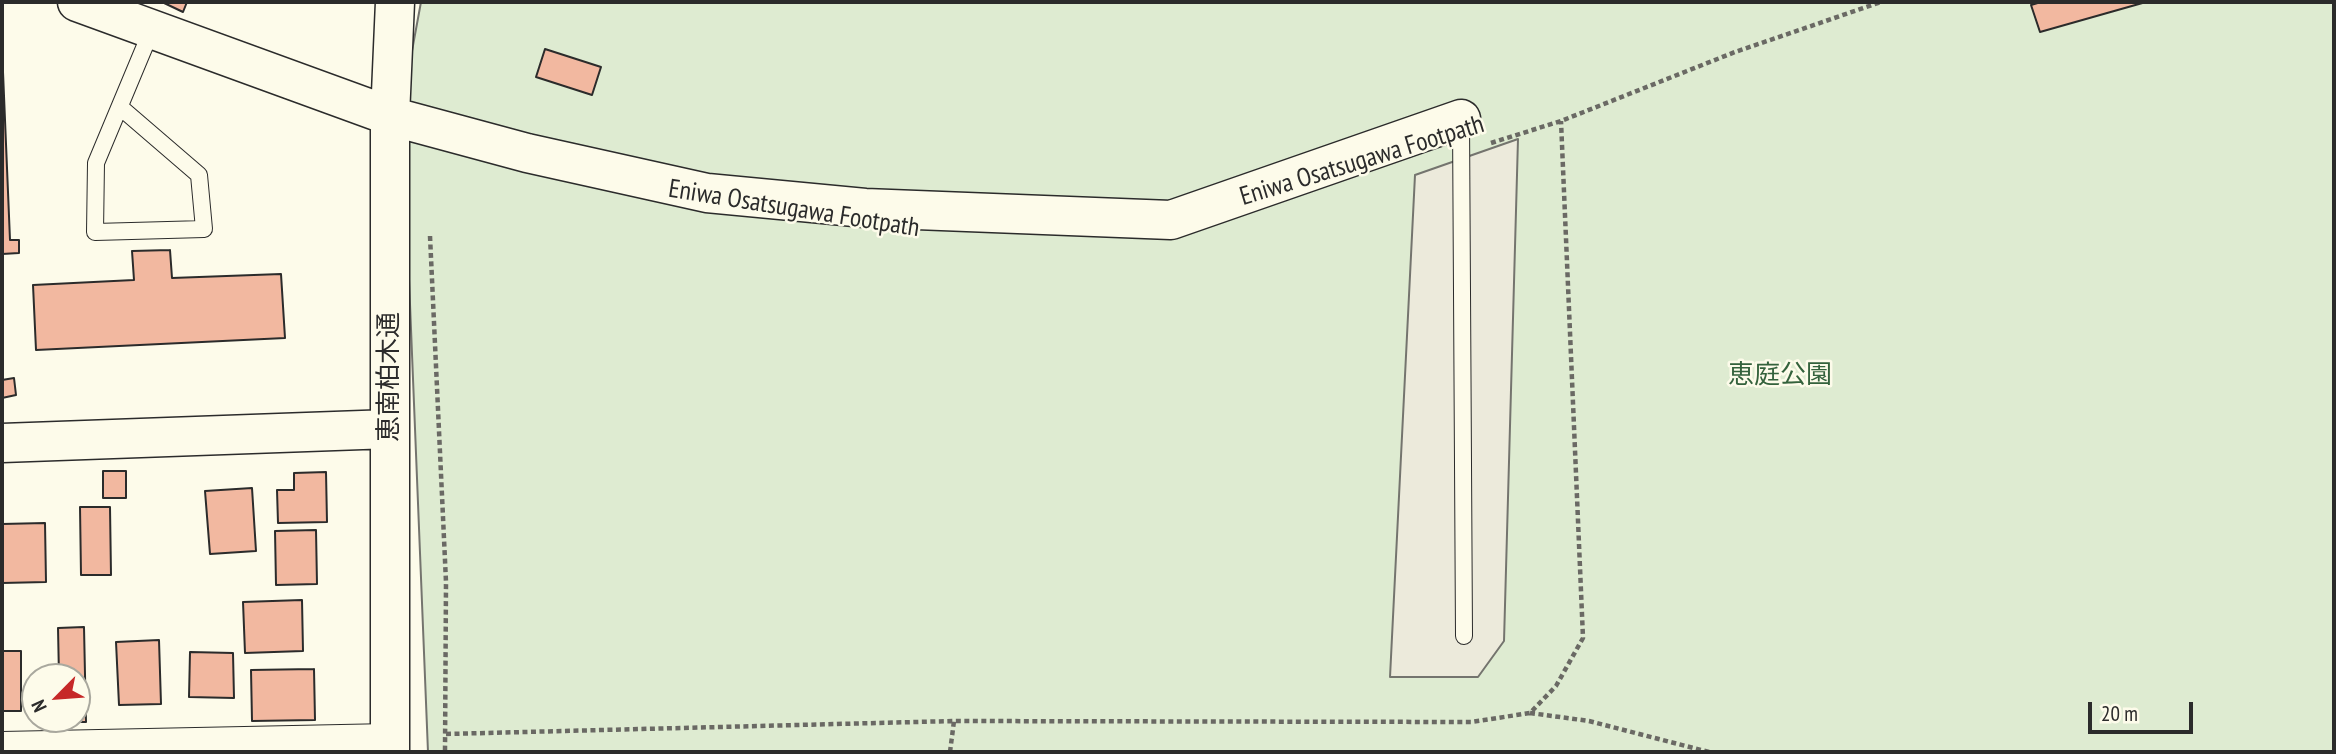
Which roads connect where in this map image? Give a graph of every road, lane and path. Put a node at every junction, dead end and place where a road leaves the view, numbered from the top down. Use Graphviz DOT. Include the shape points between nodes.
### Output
graph roads {
  1 [pos="77,2"];
  2 [pos="395,2"];
  3 [pos="1881,2"];
  4 [pos="152,29"];
  5 [pos="120,107"];
  6 [pos="390,116"];
  7 [pos="1561,121"];
  8 [pos="1460,136"];
  9 [pos="430,228"];
  10 [pos="390,429"];
  11 [pos="2,443"];
  12 [pos="1464,636"];
  13 [pos="1530,713"];
  14 [pos="954,721"];
  15 [pos="446,734"];
  16 [pos="390,746"];
  17 [pos="2,748"];
  18 [pos="444,752"];
  19 [pos="950,752"];
  20 [pos="1709,752"];
  1 -- 4 [label="street"];
  2 -- 6 [label="street, 恵南柏木通"];
  3 -- 7 [label="path, Eniwa Osatsugawa Footpath" via="1735,52"];
  4 -- 5 [label="lane"];
  4 -- 6 [label="street"];
  5 -- 5 [label="lane" via="96,163 95,232 204,229 199,175"];
  6 -- 8 [label="street" via="527,153 707,193 865,208 1171,220"];
  6 -- 10 [label="street, 恵南柏木通"];
  7 -- 8 [label="path, Eniwa Osatsugawa Footpath"];
  7 -- 13 [label="path" via="1583,638 1556,686"];
  8 -- 12 [label="lane"];
  9 -- 15 [label="path" via="446,582"];
  10 -- 11 [label="street"];
  10 -- 16 [label="street, 恵南柏木通"];
  13 -- 14 [label="path" via="1471,722"];
  13 -- 20 [label="path" via="1589,720"];
  14 -- 15 [label="path"];
  14 -- 19 [label="path"];
  15 -- 18 [label="path"];
  16 -- 17 [label="street"];
}
